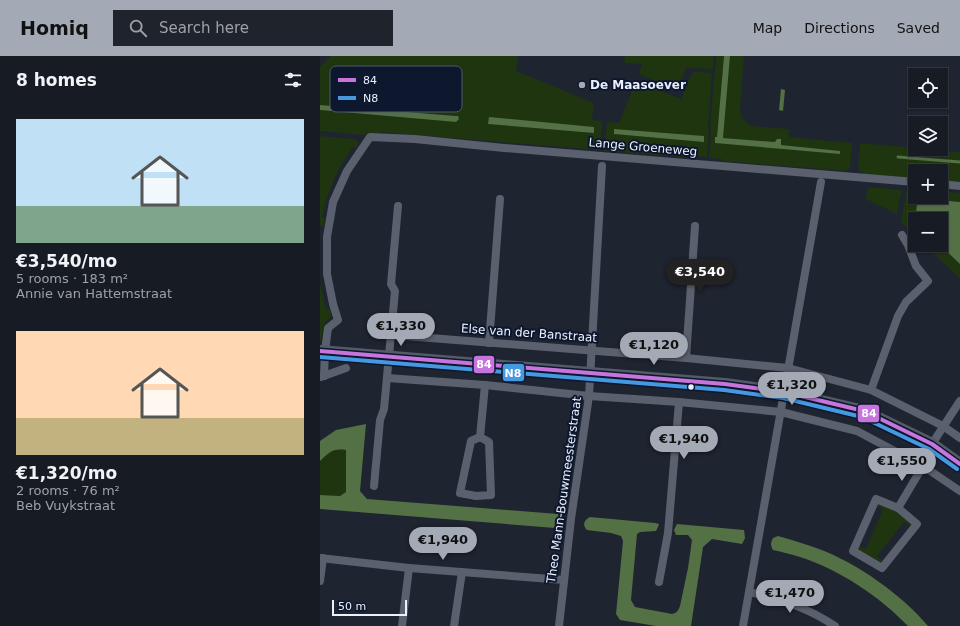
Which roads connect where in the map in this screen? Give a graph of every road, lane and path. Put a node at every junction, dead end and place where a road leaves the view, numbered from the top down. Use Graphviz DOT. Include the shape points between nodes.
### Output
graph roads {
  1 [pos="602,166"];
  2 [pos="908,181"];
  3 [pos="821,182"];
  4 [pos="948,185"];
  5 [pos="960,186"];
  6 [pos="500,199"];
  7 [pos="398,206"];
  8 [pos="695,226"];
  9 [pos="902,235"];
  10 [pos="392,334"];
  11 [pos="489,342"];
  12 [pos="592,350"];
  13 [pos="322,351"];
  14 [pos="390,356"];
  15 [pos="686,358"];
  16 [pos="346,368"];
  17 [pos="788,368"];
  18 [pos="591,373"];
  19 [pos="322,377"];
  20 [pos="387,378"];
  21 [pos="485,385"];
  22 [pos="871,390"];
  23 [pos="784,392"];
  24 [pos="589,396"];
  25 [pos="960,401"];
  26 [pos="679,402"];
  27 [pos="781,412"];
  28 [pos="944,426"];
  29 [pos="480,437"];
  30 [pos="960,438"];
  31 [pos="932,444"];
  32 [pos="960,464"];
  33 [pos="923,466"];
  34 [pos="374,486"];
  35 [pos="960,491"];
  36 [pos="898,508"];
  37 [pos="322,558"];
  38 [pos="409,568"];
  39 [pos="462,572"];
  40 [pos="564,580"];
  41 [pos="320,581"];
  42 [pos="659,582"];
  43 [pos="749,592"];
  44 [pos="402,626"];
  45 [pos="454,626"];
  46 [pos="559,626"];
  47 [pos="743,626"];
  48 [pos="835,626"];
  1 -- 12 [label="street, Theo Mann-Bouwmeesterstraat"];
  2 -- 13 [label="street, Lange Groeneweg" via="370,137 346,171 333,202 326,237 327,274 338,320 328,328"];
  3 -- 17 [label="street"];
  4 -- 5 [label="street"];
  6 -- 11 [label="street"];
  7 -- 10 [label="street" via="391,284 395,291"];
  8 -- 15 [label="street"];
  9 -- 22 [label="street" via="916,266 928,281 906,302 898,316"];
  10 -- 11 [label="street, Else van der Banstraat"];
  10 -- 14 [label="street"];
  11 -- 12 [label="street, Else van der Banstraat"];
  12 -- 15 [label="street, Else van der Banstraat"];
  12 -- 18 [label="street, Theo Mann-Bouwmeesterstraat"];
  13 -- 14 [label="street"];
  13 -- 19 [label="street"];
  14 -- 18 [label="street"];
  14 -- 20 [label="street"];
  15 -- 17 [label="street, Else van der Banstraat"];
  16 -- 19 [label="street"];
  17 -- 22 [label="street, Else van der Banstraat"];
  17 -- 23 [label="street"];
  18 -- 23 [label="street" via="725,384"];
  18 -- 24 [label="street, Theo Mann-Bouwmeesterstraat"];
  20 -- 21 [label="street"];
  20 -- 34 [label="street"];
  21 -- 24 [label="street"];
  21 -- 29 [label="street"];
  22 -- 28 [label="street, Else van der Banstraat"];
  23 -- 27 [label="street"];
  23 -- 31 [label="street" via="864,411"];
  24 -- 26 [label="street"];
  24 -- 40 [label="street, Theo Mann-Bouwmeesterstraat"];
  25 -- 28 [label="street"];
  26 -- 27 [label="street"];
  26 -- 42 [label="street" via="670,516"];
  27 -- 33 [label="street" via="857,431"];
  27 -- 43 [label="street"];
  28 -- 30 [label="street, Else van der Banstraat"];
  28 -- 31 [label="street"];
  29 -- 29 [label="street" via="471,441 460,494 491,495 489,442"];
  31 -- 32 [label="street"];
  31 -- 33 [label="street"];
  33 -- 35 [label="street"];
  33 -- 36 [label="street"];
  36 -- 36 [label="street" via="917,524 882,568 853,551 876,499"];
  37 -- 38 [label="street"];
  37 -- 41 [label="street"];
  38 -- 39 [label="street"];
  38 -- 44 [label="street"];
  39 -- 40 [label="street"];
  39 -- 45 [label="street"];
  40 -- 46 [label="street, Theo Mann-Bouwmeesterstraat"];
  43 -- 47 [label="street"];
  43 -- 48 [label="street" via="802,608"];
}
